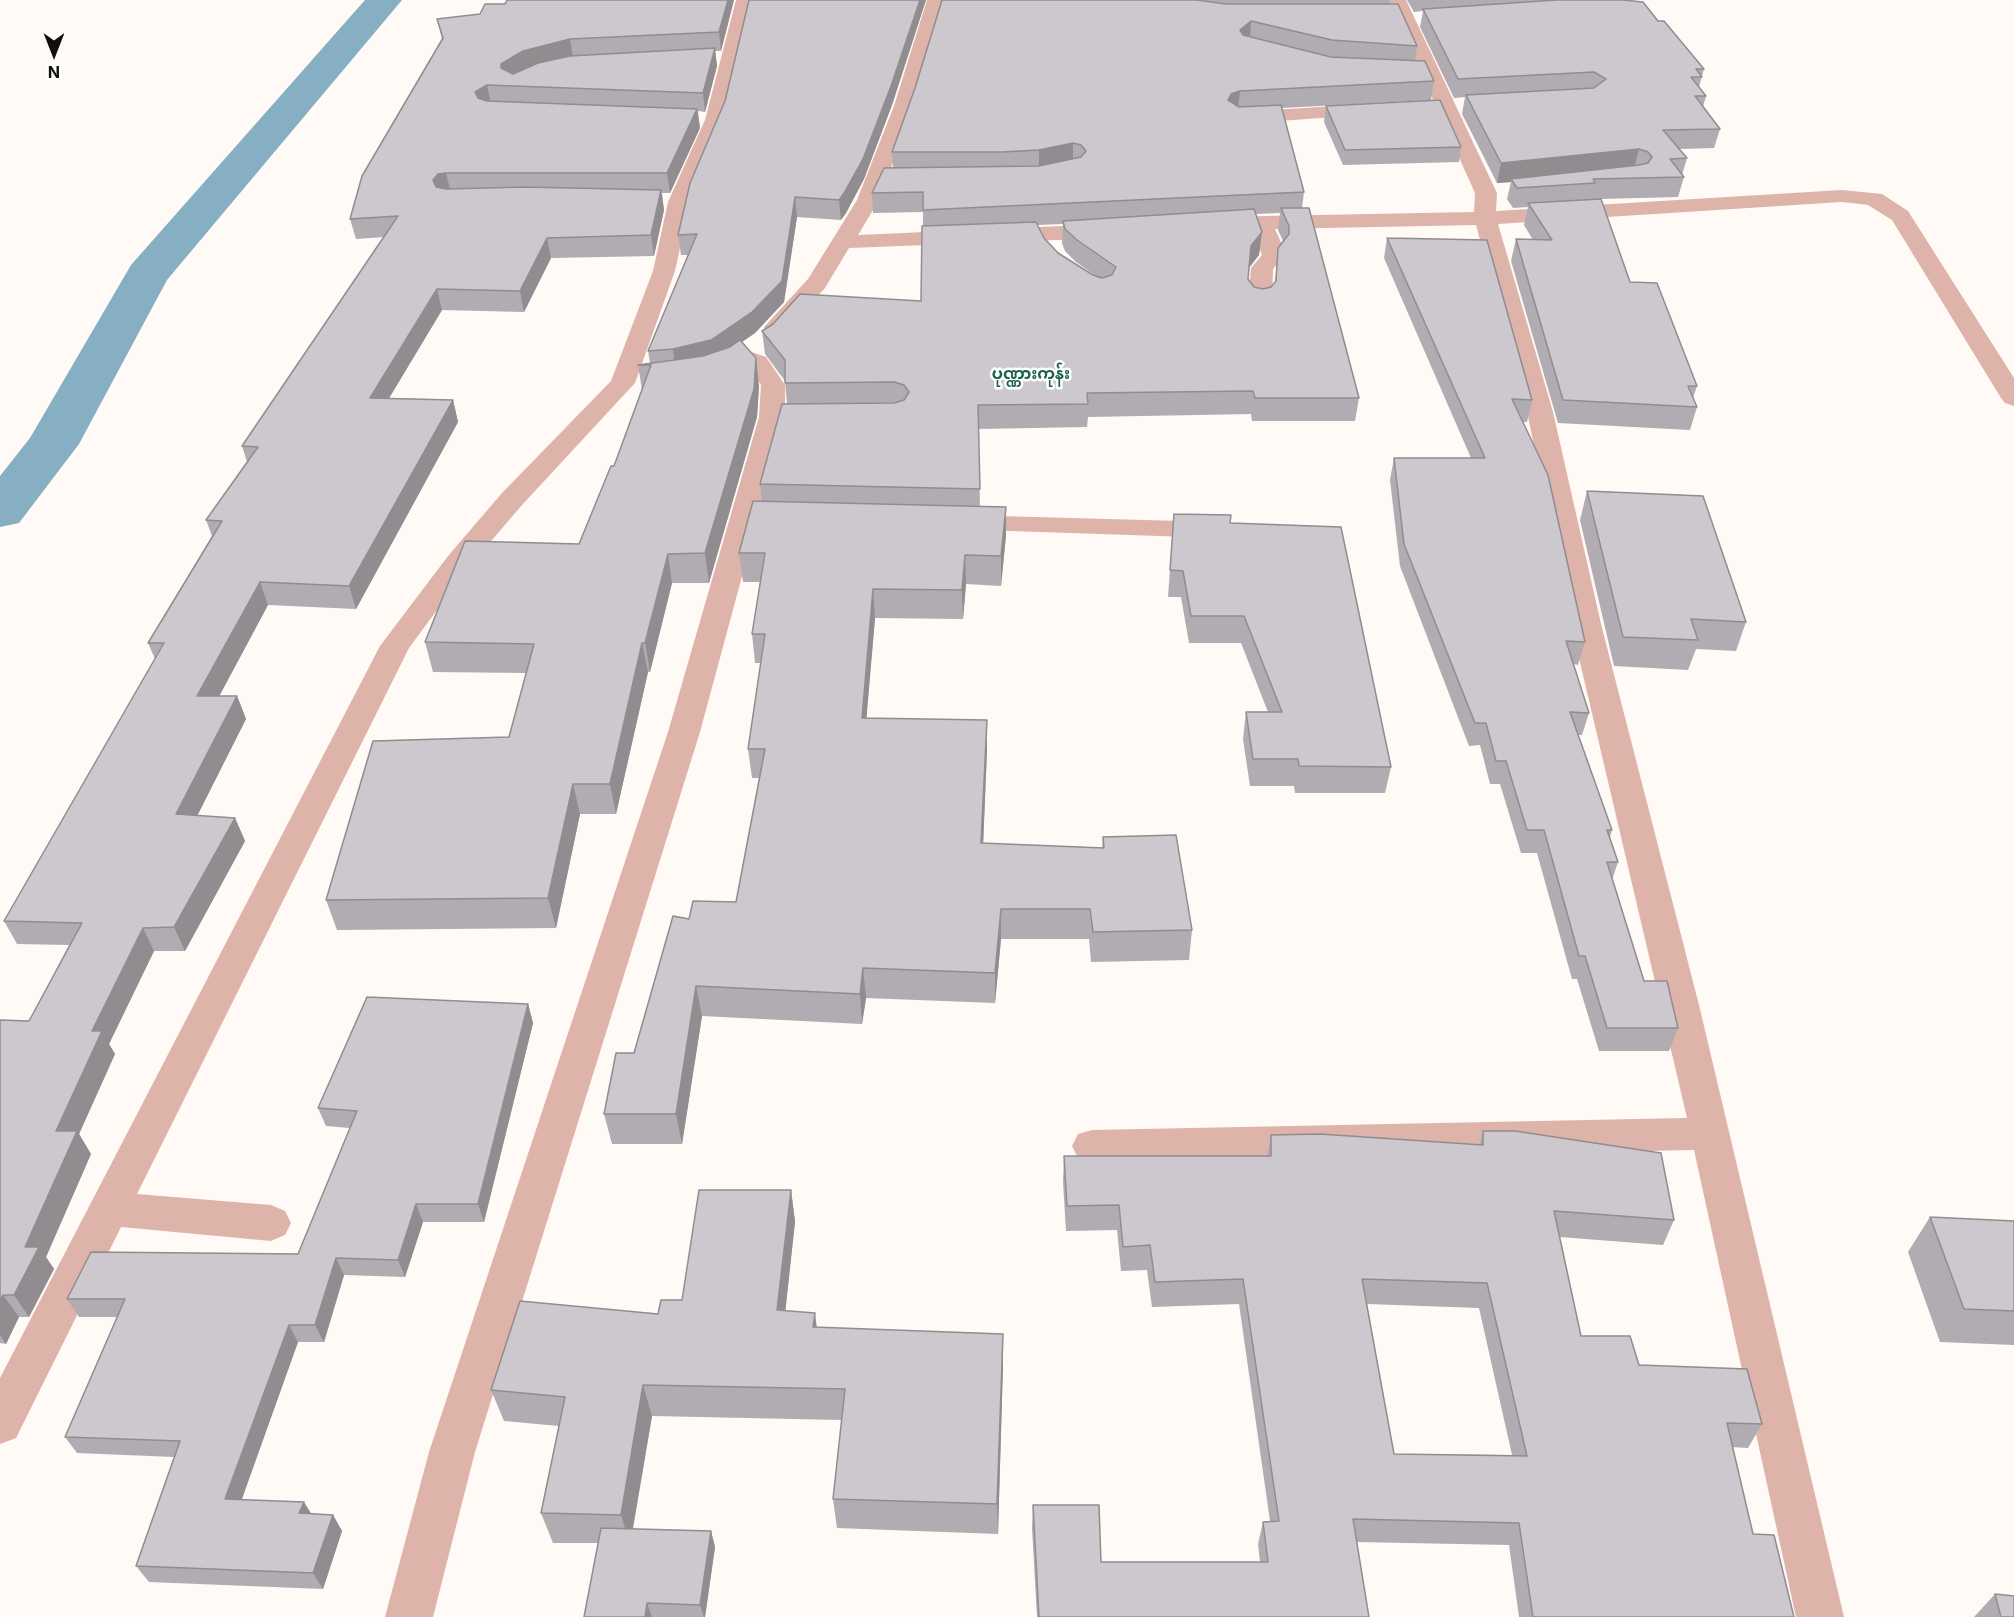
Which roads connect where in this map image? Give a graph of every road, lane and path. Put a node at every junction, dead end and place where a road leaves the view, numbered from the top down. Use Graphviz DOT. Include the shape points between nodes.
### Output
graph roads {
  1 [pos="745,0"];
  2 [pos="936,0"];
  3 [pos="1403,14"];
  4 [pos="732,58"];
  5 [pos="709,59"];
  6 [pos="1388,109"];
  7 [pos="1238,118"];
  8 [pos="691,119"];
  9 [pos="715,120"];
  10 [pos="1492,200"];
  11 [pos="656,202"];
  12 [pos="680,202"];
  13 [pos="1261,222"];
  14 [pos="1198,225"];
  15 [pos="1132,230"];
  16 [pos="843,242"];
  17 [pos="1260,302"];
  18 [pos="2014,398"];
  19 [pos="934,523"];
  20 [pos="1245,531"];
  21 [pos="1710,1134"];
  22 [pos="1092,1146"];
  23 [pos="110,1209"];
  24 [pos="271,1223"];
  25 [pos="0,1423"];
  26 [pos="409,1617"];
  27 [pos="1820,1617"];
  1 -- 4 [label="street"];
  2 -- 16 [label="street" via="904,106 887,180"];
  3 -- 10 [label="street" via="1419,73 1446,106"];
  4 -- 5 [label="street"];
  4 -- 9 [label="street"];
  6 -- 7 [label="street"];
  8 -- 9 [label="street"];
  9 -- 12 [label="street"];
  10 -- 13 [label="street"];
  10 -- 18 [label="street" via="1842,196 1874,199 1900,216"];
  10 -- 21 [label="street" via="1586,624"];
  11 -- 12 [label="street"];
  12 -- 23 [label="street" via="634,382 504,508 395,646"];
  13 -- 14 [label="street"];
  13 -- 17 [label="street" via="1273,256 1262,268"];
  15 -- 16 [label="street" via="1049,245"];
  16 -- 26 [label="street" via="817,283 765,340 734,362 757,362 773,385 783,417 755,518 452,1452"];
  19 -- 20 [label="street"];
  21 -- 22 [label="street"];
  21 -- 27 [label="street"];
  23 -- 24 [label="street"];
  23 -- 25 [label="street"];
}
